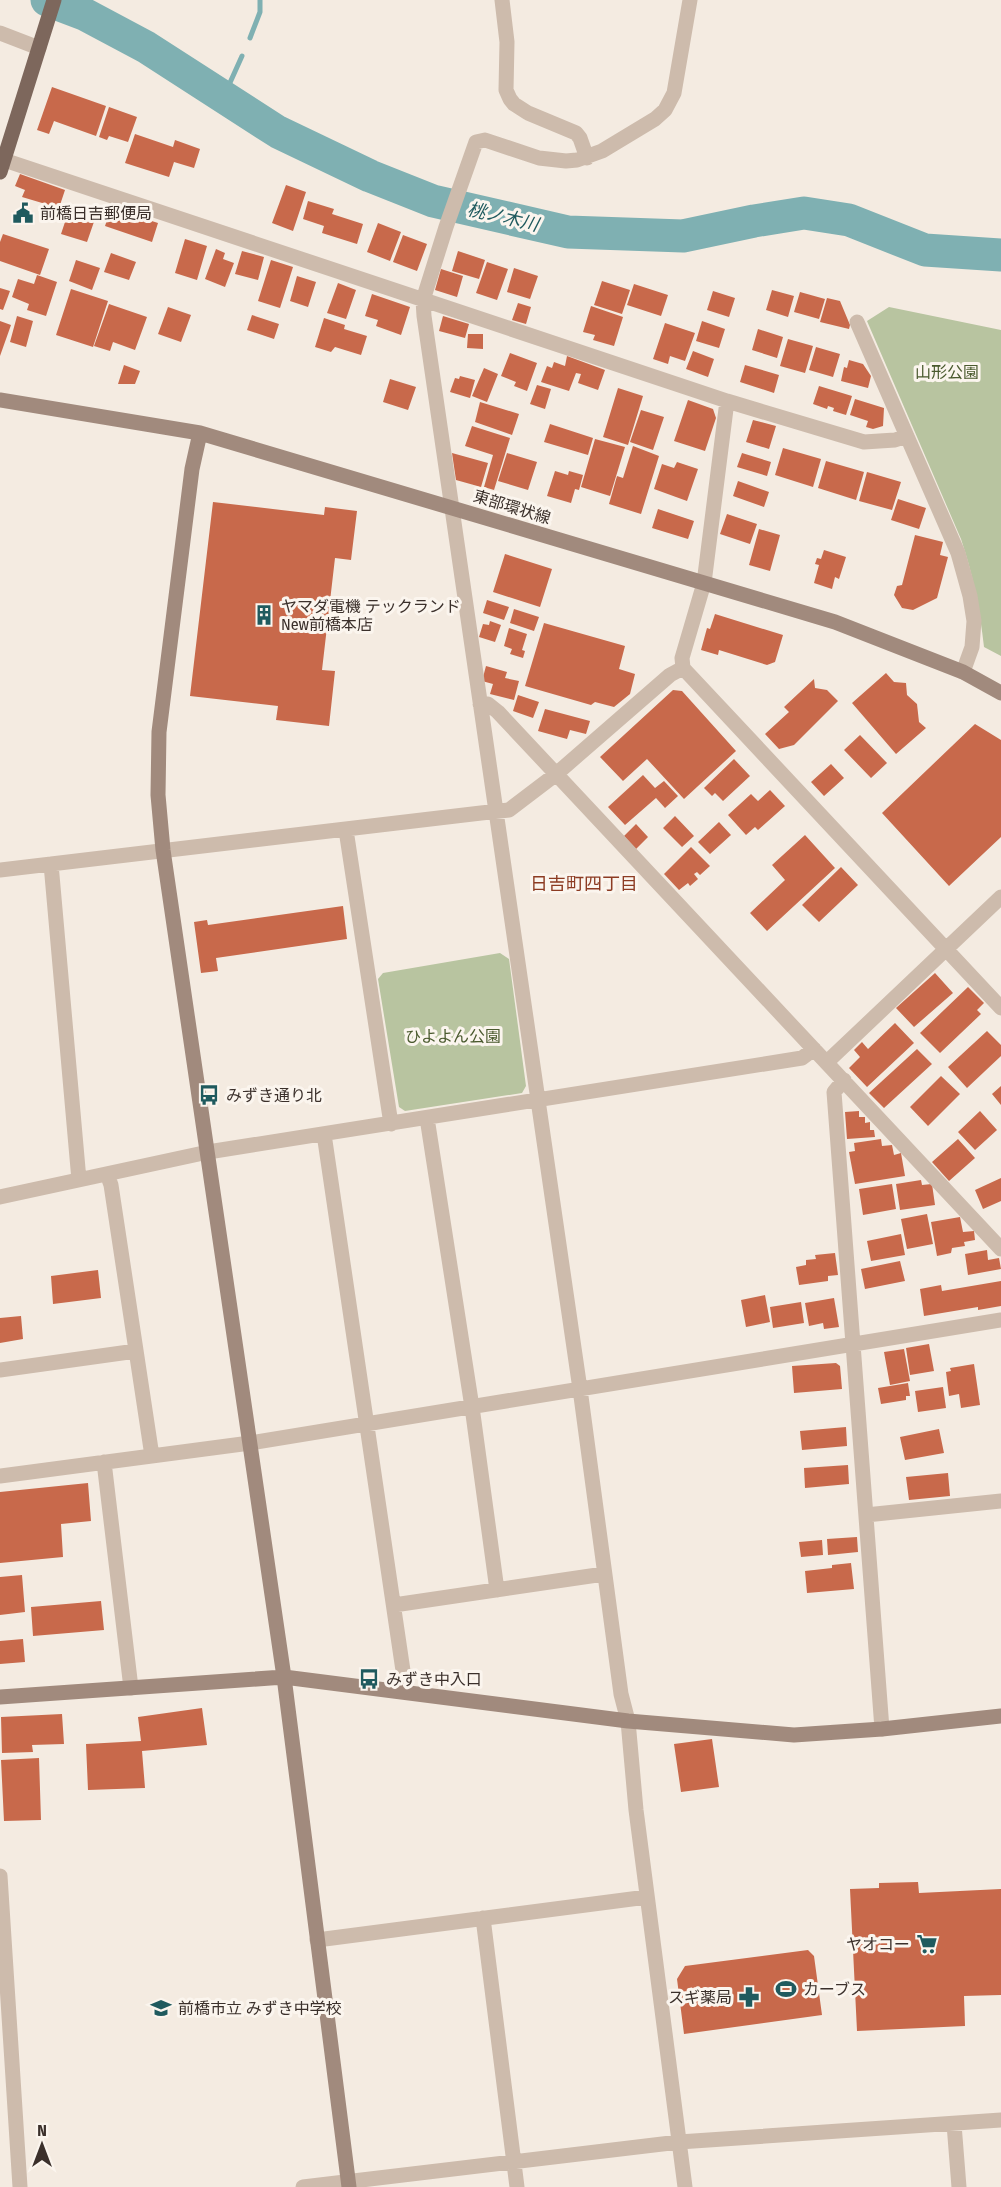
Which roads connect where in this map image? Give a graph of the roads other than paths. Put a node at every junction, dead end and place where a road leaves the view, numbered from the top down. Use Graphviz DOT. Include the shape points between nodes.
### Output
graph roads {
  1 [pos="54,0"];
  2 [pos="502,0"];
  3 [pos="690,0"];
  4 [pos="0,33"];
  5 [pos="41,42"];
  6 [pos="587,158"];
  7 [pos="2,166"];
  8 [pos="423,300"];
  9 [pos="858,322"];
  10 [pos="0,400"];
  11 [pos="727,401"];
  12 [pos="200,434"];
  13 [pos="907,436"];
  14 [pos="453,508"];
  15 [pos="704,583"];
  16 [pos="683,668"];
  17 [pos="963,672"];
  18 [pos="1001,693"];
  19 [pos="480,704"];
  20 [pos="555,775"];
  21 [pos="496,813"];
  22 [pos="346,830"];
  23 [pos="163,850"];
  24 [pos="51,864"];
  25 [pos="0,870"];
  26 [pos="1001,897"];
  27 [pos="946,950"];
  28 [pos="1001,1008"];
  29 [pos="814,1049"];
  30 [pos="826,1062"];
  31 [pos="844,1080"];
  32 [pos="537,1101"];
  33 [pos="428,1118"];
  34 [pos="391,1124"];
  35 [pos="324,1134"];
  36 [pos="208,1152"];
  37 [pos="107,1174"];
  38 [pos="79,1180"];
  39 [pos="0,1197"];
  40 [pos="1001,1249"];
  41 [pos="1001,1320"];
  42 [pos="852,1345"];
  43 [pos="136,1351"];
  44 [pos="0,1370"];
  45 [pos="580,1389"];
  46 [pos="472,1407"];
  47 [pos="368,1424"];
  48 [pos="250,1443"];
  49 [pos="152,1456"];
  50 [pos="104,1462"];
  51 [pos="0,1476"];
  52 [pos="1001,1501"];
  53 [pos="866,1515"];
  54 [pos="604,1574"];
  55 [pos="497,1590"];
  56 [pos="394,1605"];
  57 [pos="284,1677"];
  58 [pos="131,1688"];
  59 [pos="405,1691"];
  60 [pos="0,1696"];
  61 [pos="1001,1716"];
  62 [pos="628,1721"];
  63 [pos="882,1729"];
  64 [pos="0,1876"];
  65 [pos="647,1897"];
  66 [pos="483,1918"];
  67 [pos="317,1940"];
  68 [pos="1001,2120"];
  69 [pos="954,2124"];
  70 [pos="679,2142"];
  71 [pos="514,2162"];
  72 [pos="348,2184"];
  73 [pos="20,2187"];
  74 [pos="303,2187"];
  75 [pos="517,2187"];
  76 [pos="685,2187"];
  77 [pos="959,2187"];
  1 -- 5 [label="main road"];
  2 -- 6 [label="street" via="507,42 506,90 510,99 528,113 576,133"];
  3 -- 6 [label="street" via="674,93 665,110 629,136"];
  4 -- 5 [label="street"];
  5 -- 7 [label="main road"];
  6 -- 8 [label="street" via="539,158 480,139 476,142"];
  7 -- 8 [label="street"];
  8 -- 11 [label="street"];
  8 -- 14 [label="street"];
  9 -- 13 [label="street"];
  10 -- 12 [label="street, 東部環状線"];
  11 -- 13 [label="street" via="864,442"];
  11 -- 15 [label="street"];
  12 -- 14 [label="street, 東部環状線"];
  12 -- 23 [label="street" via="192,469 159,732 158,795"];
  13 -- 17 [label="street" via="958,553 970,596 974,637"];
  14 -- 15 [label="street, 東部環状線"];
  14 -- 19 [label="street"];
  15 -- 16 [label="street" via="682,658"];
  15 -- 17 [label="street, 東部環状線" via="835,622"];
  16 -- 20 [label="street"];
  16 -- 27 [label="street"];
  17 -- 18 [label="street, 東部環状線"];
  19 -- 20 [label="street" via="493,707"];
  19 -- 21 [label="street"];
  20 -- 21 [label="street" via="509,810"];
  20 -- 29 [label="street"];
  21 -- 22 [label="street"];
  21 -- 32 [label="street"];
  22 -- 23 [label="street"];
  22 -- 34 [label="street"];
  23 -- 24 [label="street"];
  23 -- 36 [label="street"];
  24 -- 25 [label="street"];
  24 -- 38 [label="street"];
  26 -- 27 [label="street"];
  27 -- 28 [label="street"];
  27 -- 30 [label="street"];
  29 -- 30 [label="street"];
  29 -- 32 [label="street" via="802,1058"];
  30 -- 31 [label="street"];
  31 -- 40 [label="street"];
  31 -- 42 [label="street" via="834,1092"];
  32 -- 33 [label="street"];
  32 -- 45 [label="street"];
  33 -- 34 [label="street"];
  33 -- 46 [label="street"];
  34 -- 35 [label="street"];
  35 -- 36 [label="street"];
  35 -- 47 [label="street"];
  36 -- 37 [label="street"];
  36 -- 48 [label="street"];
  37 -- 38 [label="street"];
  37 -- 43 [label="street"];
  38 -- 39 [label="street"];
  41 -- 42 [label="street"];
  42 -- 45 [label="street"];
  42 -- 53 [label="street"];
  43 -- 44 [label="street"];
  43 -- 49 [label="street"];
  45 -- 46 [label="street"];
  45 -- 54 [label="street"];
  46 -- 47 [label="street"];
  46 -- 55 [label="street"];
  47 -- 48 [label="street"];
  47 -- 56 [label="street"];
  48 -- 49 [label="street"];
  48 -- 57 [label="street"];
  49 -- 50 [label="street"];
  50 -- 51 [label="street"];
  50 -- 58 [label="street"];
  52 -- 53 [label="street"];
  53 -- 63 [label="street"];
  54 -- 55 [label="street"];
  54 -- 62 [label="street"];
  55 -- 56 [label="street"];
  56 -- 59 [label="street"];
  57 -- 58 [label="street"];
  57 -- 59 [label="street"];
  57 -- 67 [label="street"];
  58 -- 60 [label="street"];
  59 -- 62 [label="street"];
  61 -- 63 [label="street"];
  62 -- 63 [label="street" via="794,1735"];
  62 -- 65 [label="street"];
  64 -- 73 [label="street"];
  65 -- 66 [label="street"];
  65 -- 70 [label="street"];
  66 -- 67 [label="street"];
  66 -- 71 [label="street"];
  67 -- 72 [label="street"];
  68 -- 69 [label="street"];
  69 -- 70 [label="street"];
  69 -- 77 [label="street"];
  70 -- 71 [label="street"];
  70 -- 76 [label="street"];
  71 -- 72 [label="street"];
  71 -- 75 [label="street"];
  72 -- 74 [label="street"];
}
